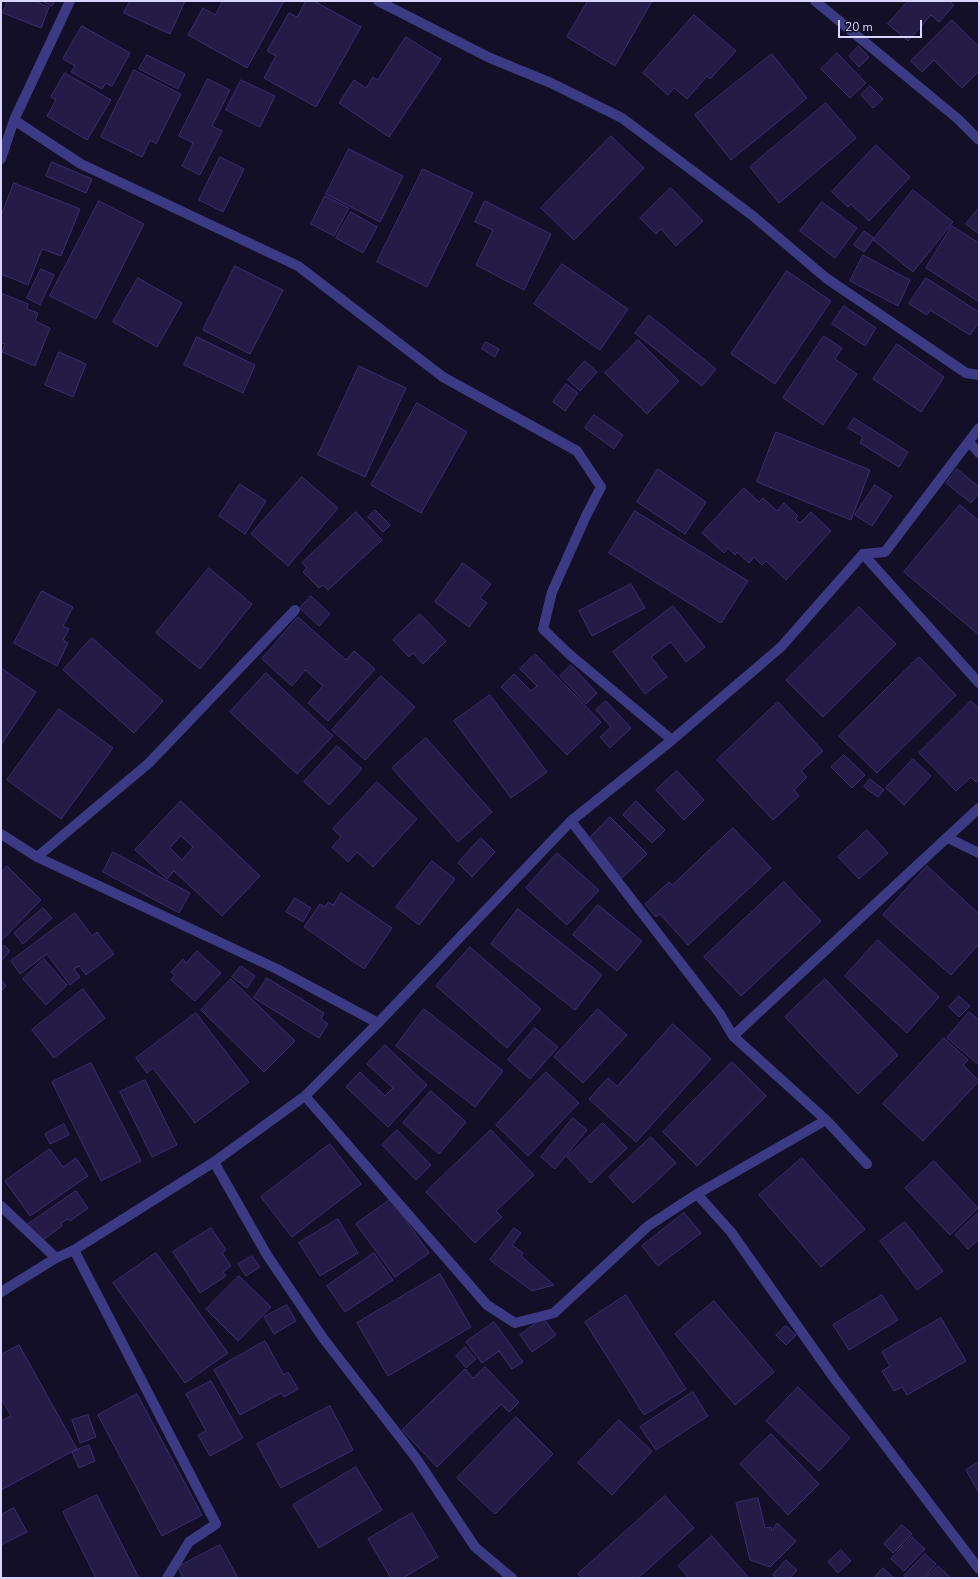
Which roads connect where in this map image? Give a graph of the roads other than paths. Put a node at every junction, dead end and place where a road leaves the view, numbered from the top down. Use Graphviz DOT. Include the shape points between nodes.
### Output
graph roads {
  1 [pos="70,1"];
  2 [pos="378,1"];
  3 [pos="815,1"];
  4 [pos="14,120"];
  5 [pos="979,140"];
  6 [pos="1,159"];
  7 [pos="979,374"];
  8 [pos="979,428"];
  9 [pos="969,442"];
  10 [pos="979,453"];
  11 [pos="862,554"];
  12 [pos="295,610"];
  13 [pos="979,683"];
  14 [pos="672,740"];
  15 [pos="979,808"];
  16 [pos="571,821"];
  17 [pos="1,834"];
  18 [pos="948,838"];
  19 [pos="979,853"];
  20 [pos="37,858"];
  21 [pos="378,1024"];
  22 [pos="733,1036"];
  23 [pos="305,1096"];
  24 [pos="826,1120"];
  25 [pos="214,1162"];
  26 [pos="867,1164"];
  27 [pos="697,1194"];
  28 [pos="1,1206"];
  29 [pos="74,1250"];
  30 [pos="56,1258"];
  31 [pos="1,1292"];
  32 [pos="979,1569"];
  33 [pos="167,1578"];
  34 [pos="512,1578"];
  1 -- 4 [label="street"];
  2 -- 7 [label="street" via="490,58 551,83 622,118 753,216 826,278 966,373"];
  3 -- 5 [label="street" via="958,119"];
  4 -- 6 [label="street"];
  4 -- 14 [label="street" via="81,164 298,266 443,377 577,451 601,487 552,592 544,629 569,654"];
  8 -- 9 [label="street"];
  9 -- 10 [label="street"];
  9 -- 11 [label="street" via="885,552"];
  11 -- 13 [label="street"];
  11 -- 14 [label="street" via="781,648"];
  12 -- 20 [label="street" via="149,763"];
  14 -- 16 [label="street"];
  15 -- 18 [label="street"];
  16 -- 21 [label="street"];
  16 -- 22 [label="street" via="720,1014"];
  17 -- 20 [label="street"];
  18 -- 19 [label="street"];
  18 -- 22 [label="street"];
  20 -- 21 [label="street" via="277,969"];
  21 -- 23 [label="street"];
  22 -- 24 [label="street"];
  23 -- 25 [label="street"];
  23 -- 27 [label="street" via="487,1305 515,1323 554,1313 648,1226"];
  24 -- 26 [label="street"];
  24 -- 27 [label="street"];
  25 -- 29 [label="street"];
  25 -- 34 [label="street" via="267,1255 323,1338 416,1458 475,1547"];
  27 -- 32 [label="street" via="731,1232 834,1378"];
  28 -- 30 [label="street"];
  29 -- 30 [label="street"];
  29 -- 33 [label="street" via="216,1524 189,1542"];
  30 -- 31 [label="street"];
}
